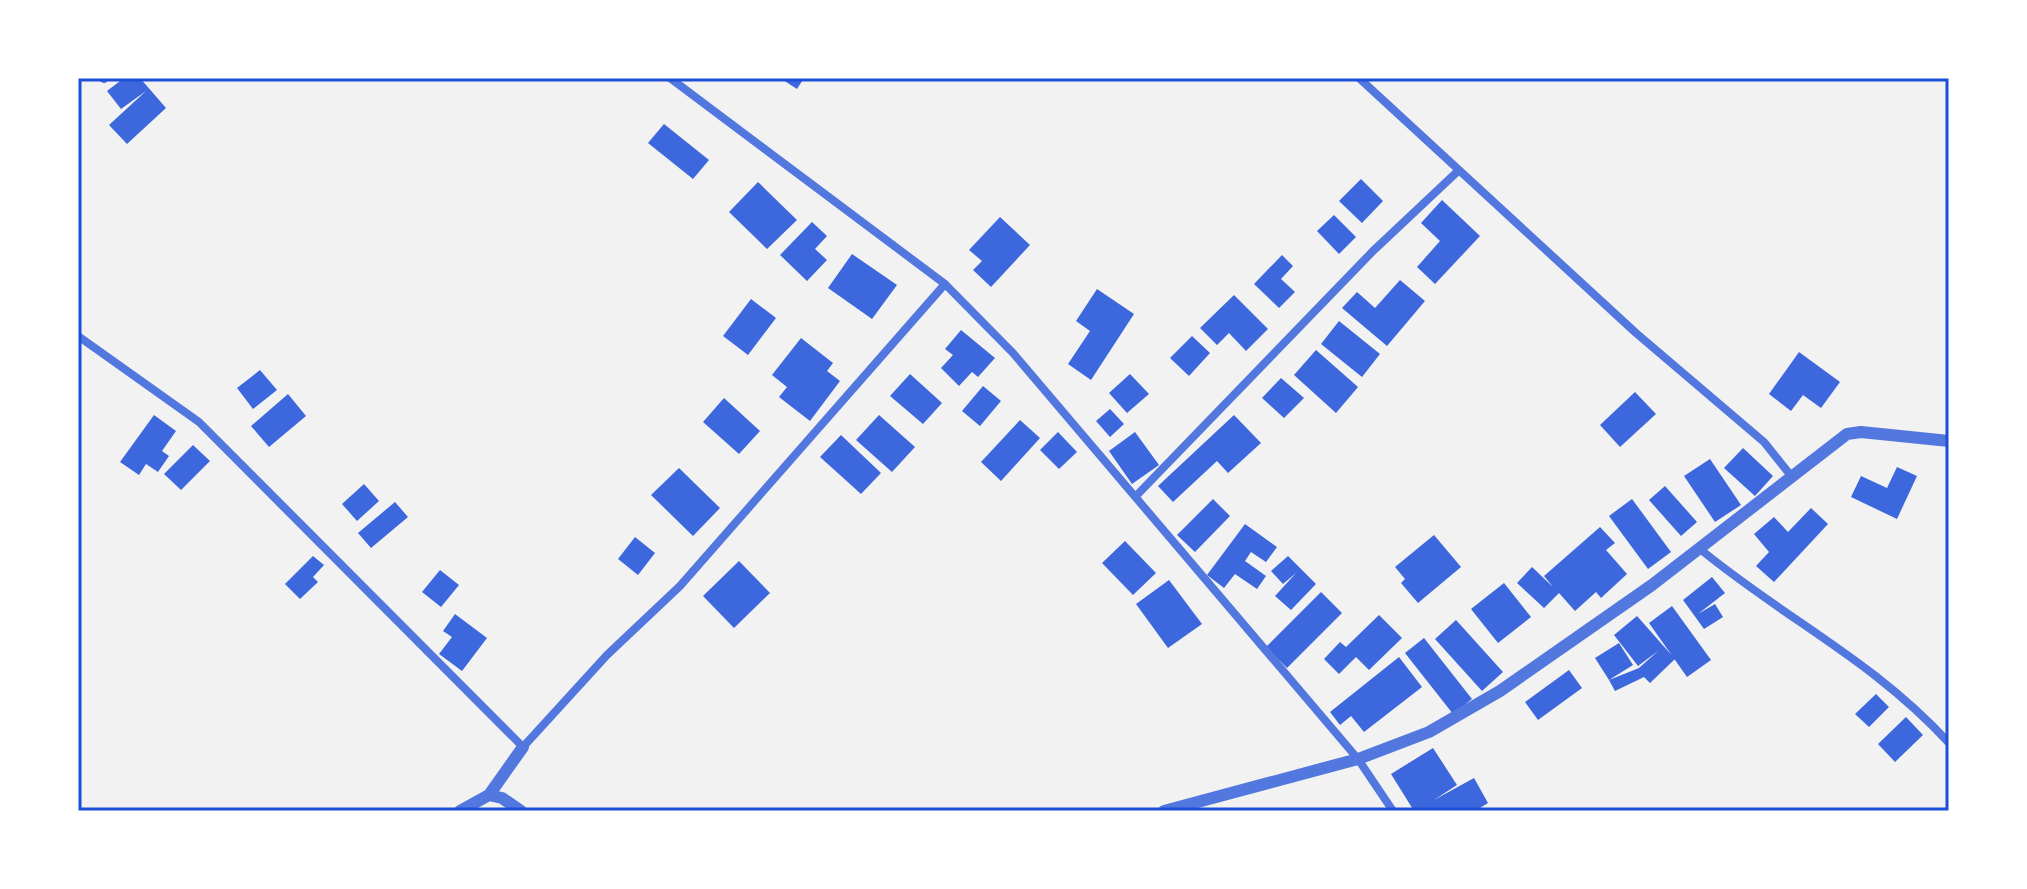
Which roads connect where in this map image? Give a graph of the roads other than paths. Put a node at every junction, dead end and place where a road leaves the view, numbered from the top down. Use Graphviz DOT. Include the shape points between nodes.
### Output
graph roads {
  1 [pos="670,78"];
  2 [pos="1359,78"];
  3 [pos="1458,171"];
  4 [pos="945,284"];
  5 [pos="78,336"];
  6 [pos="1949,441"];
  7 [pos="1792,477"];
  8 [pos="1136,496"];
  9 [pos="1700,549"];
  10 [pos="1949,743"];
  11 [pos="523,747"];
  12 [pos="1358,759"];
  13 [pos="489,795"];
  14 [pos="460,811"];
  15 [pos="521,811"];
  16 [pos="1164,811"];
  17 [pos="1393,811"];
  1 -- 4 [label="street"];
  2 -- 3 [label="street"];
  3 -- 7 [label="street" via="1764,442"];
  3 -- 8 [label="street" via="1352,272"];
  4 -- 8 [label="street" via="1013,353"];
  4 -- 11 [label="street" via="680,586 607,655"];
  5 -- 11 [label="street" via="199,422"];
  6 -- 7 [label="street" via="1854,432"];
  7 -- 9 [label="street"];
  8 -- 12 [label="street"];
  9 -- 10 [label="street" via="1878,674"];
  9 -- 12 [label="street" via="1500,691 1429,732"];
  11 -- 13 [label="street"];
  12 -- 16 [label="street"];
  12 -- 17 [label="street"];
  13 -- 14 [label="street"];
  13 -- 15 [label="street"];
}
